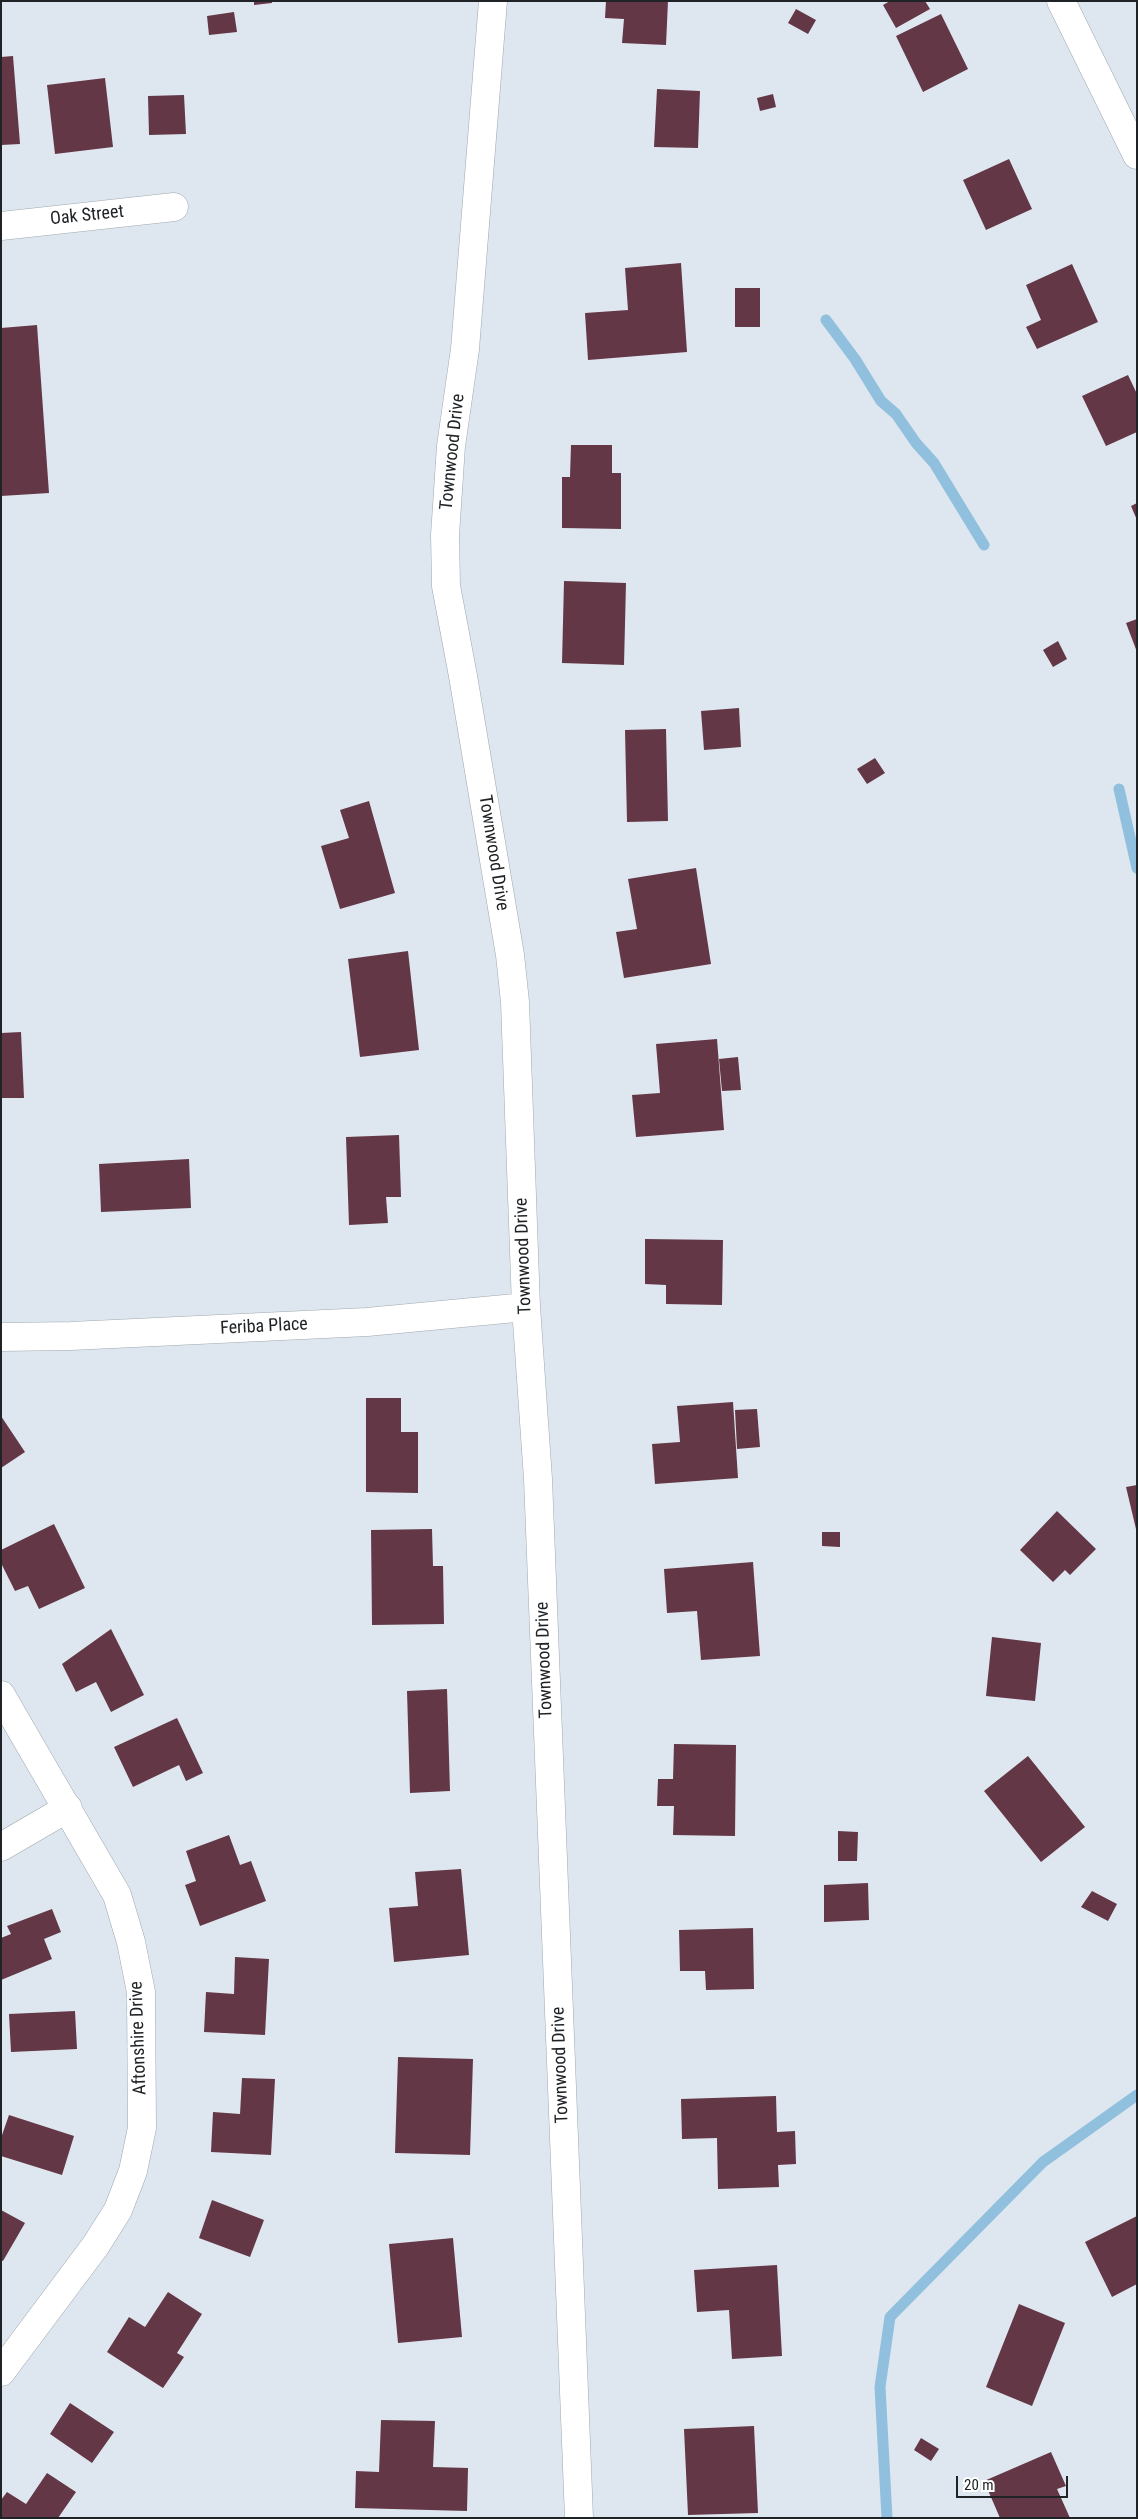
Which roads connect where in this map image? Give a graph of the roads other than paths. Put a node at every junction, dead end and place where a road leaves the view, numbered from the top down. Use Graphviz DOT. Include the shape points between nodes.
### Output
graph roads {
  1 [pos="493,1"];
  2 [pos="1061,1"];
  3 [pos="1137,155"];
  4 [pos="174,207"];
  5 [pos="1,226"];
  6 [pos="526,1308"];
  7 [pos="1,1337"];
  8 [pos="1,1696"];
  9 [pos="68,1808"];
  10 [pos="1,1846"];
  11 [pos="1,2372"];
  12 [pos="579,2518"];
  1 -- 6 [label="street, Townwood Drive" via="465,349 451,446 444,535 446,586 510,955 515,1002"];
  2 -- 3 [label="street"];
  4 -- 5 [label="street, Oak Street"];
  6 -- 7 [label="street, Feriba Place" via="367,1322"];
  6 -- 12 [label="street, Townwood Drive" via="538,1479"];
  8 -- 9 [label="street, Aftonshire Drive"];
  9 -- 10 [label="street"];
  9 -- 11 [label="street, Aftonshire Drive" via="117,1895 131,1942 141,1992 142,2128 133,2171 118,2210 96,2245"];
}
